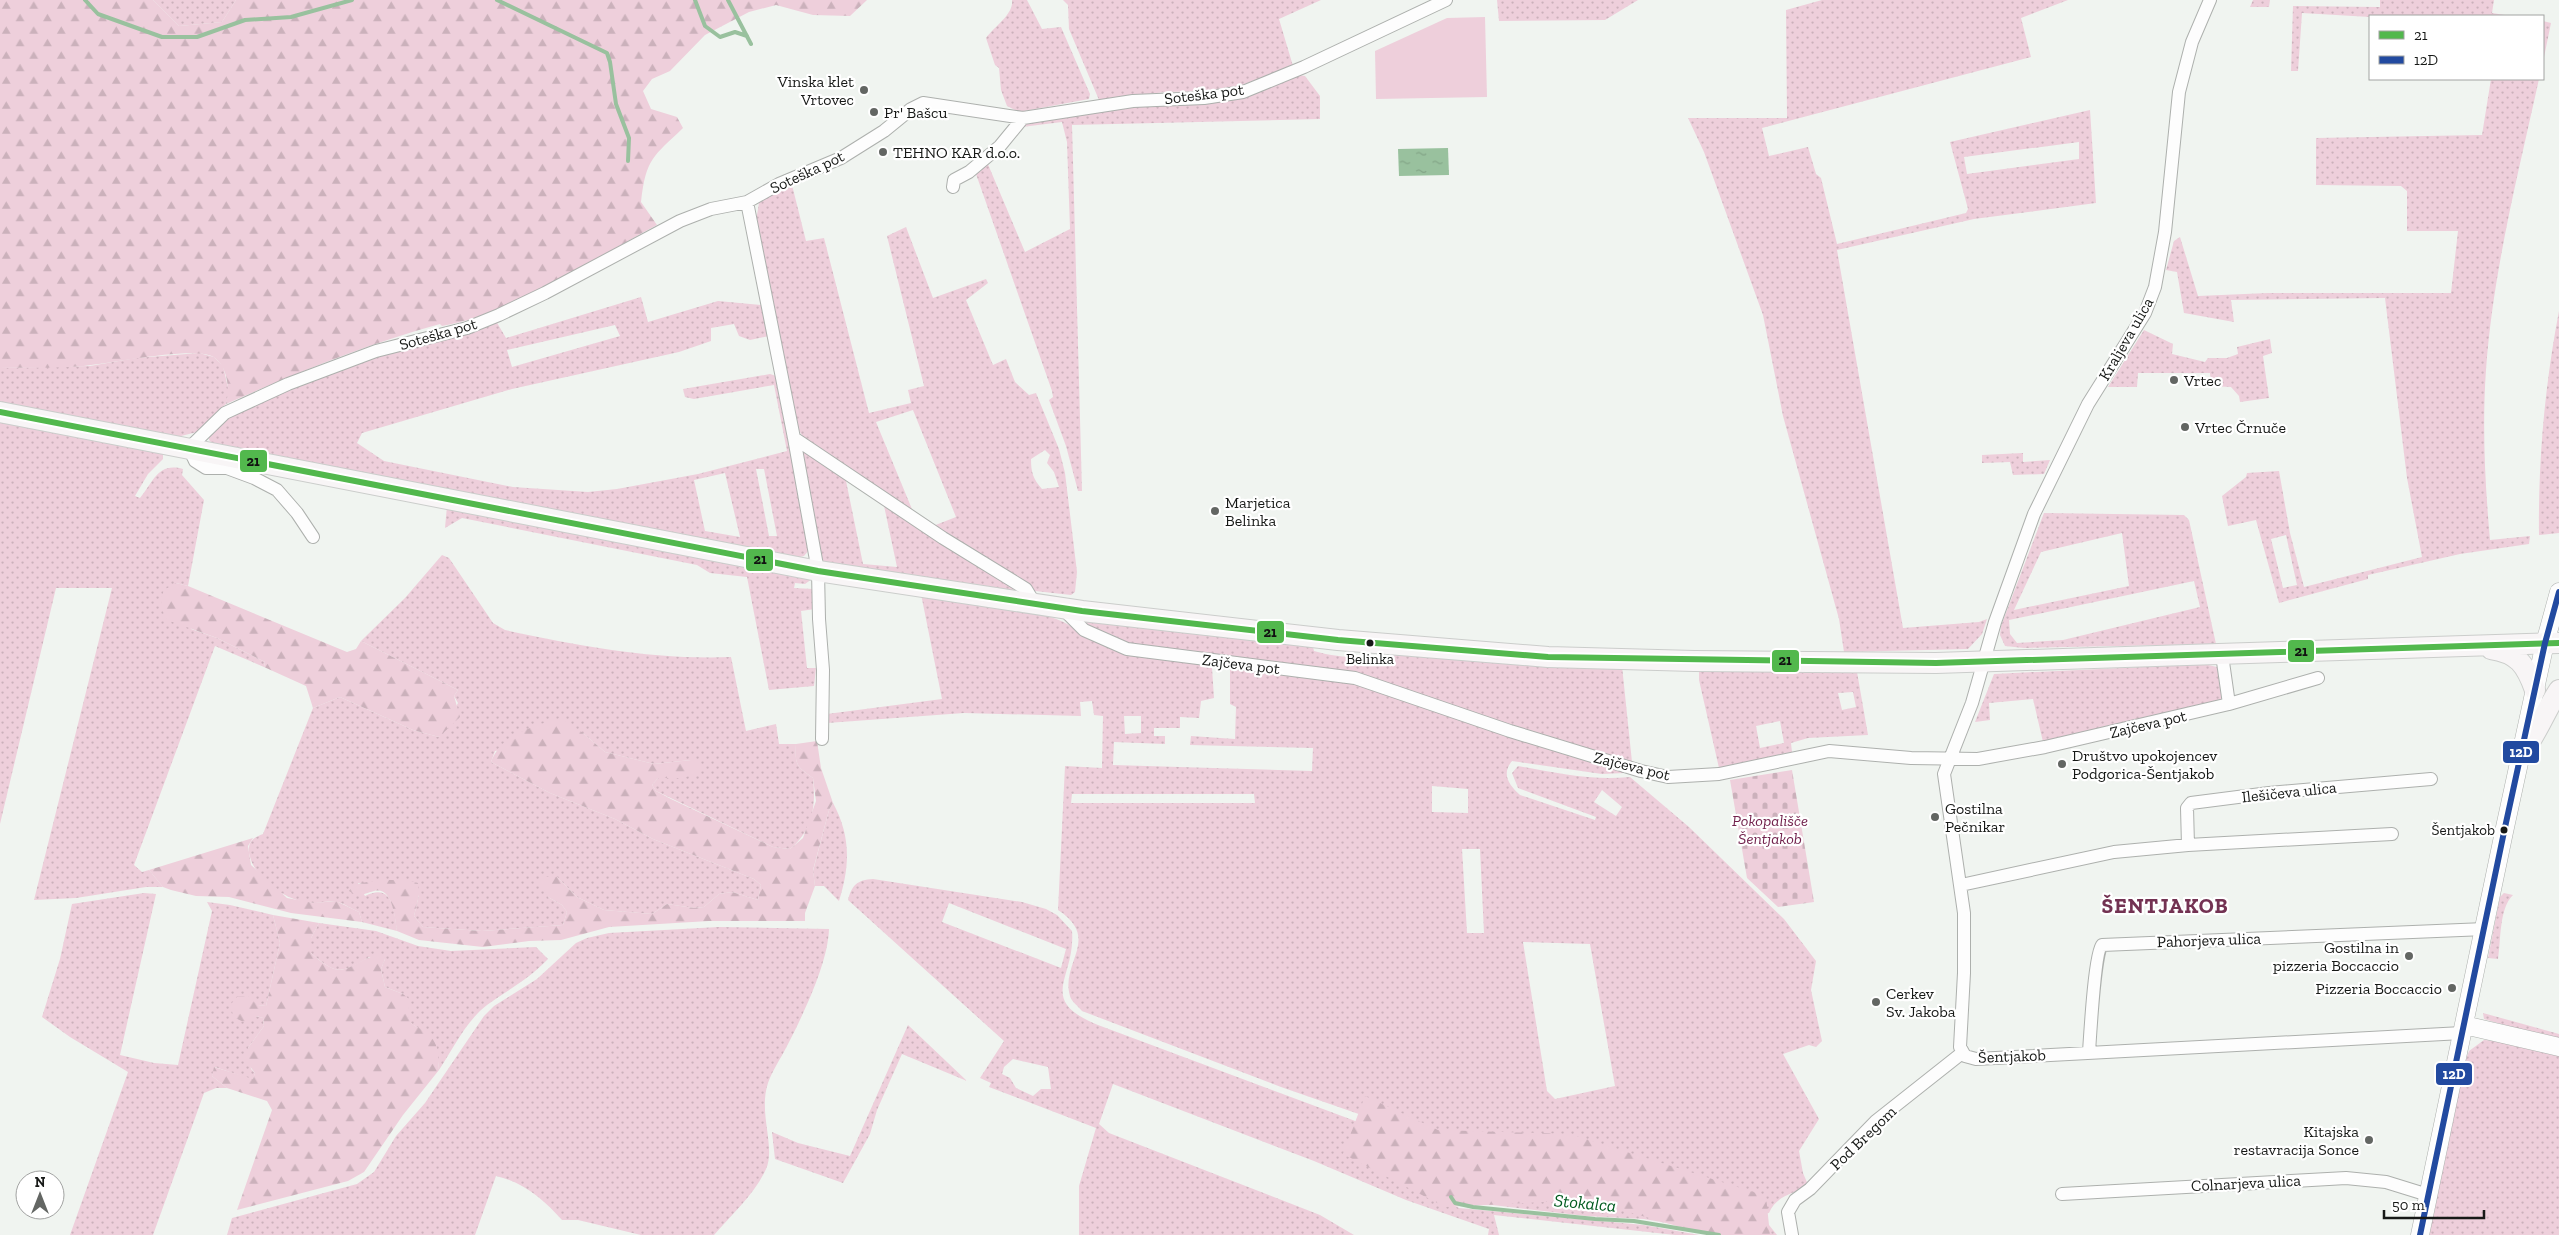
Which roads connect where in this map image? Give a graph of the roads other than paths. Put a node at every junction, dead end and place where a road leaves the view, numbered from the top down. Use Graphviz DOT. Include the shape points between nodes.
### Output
graph roads {
  1 [pos="1446,0"];
  2 [pos="2210,0"];
  3 [pos="1023,118"];
  4 [pos="953,187"];
  5 [pos="747,202"];
  6 [pos="0,412"];
  7 [pos="794,438"];
  8 [pos="189,448"];
  9 [pos="312,537"];
  10 [pos="818,571"];
  11 [pos="2559,592"];
  12 [pos="1035,604"];
  13 [pos="1062,608"];
  14 [pos="2552,643"];
  15 [pos="2462,646"];
  16 [pos="2222,655"];
  17 [pos="1984,663"];
  18 [pos="2318,678"];
  19 [pos="2535,690"];
  20 [pos="2559,690"];
  21 [pos="2229,704"];
  22 [pos="822,739"];
  23 [pos="2522,753"];
  24 [pos="1951,760"];
  25 [pos="2431,779"];
  26 [pos="2392,834"];
  27 [pos="2188,845"];
  28 [pos="1961,885"];
  29 [pos="2485,930"];
  30 [pos="2463,1029"];
  31 [pos="2559,1047"];
  32 [pos="2089,1052"];
  33 [pos="1962,1053"];
  34 [pos="2062,1194"];
  35 [pos="2428,1195"];
  36 [pos="1792,1235"];
  37 [pos="2420,1235"];
  1 -- 3 [label="street, Soteška pot" via="1243,92 1204,98 1133,101"];
  2 -- 17 [label="street, Kraljeva ulica" via="2192,42 2179,92 2163,248 2155,287 2145,313 2088,404 2038,506 2000,607"];
  3 -- 4 [label="street" via="1000,146 954,180"];
  3 -- 5 [label="street, Soteška pot" via="923,103 841,158 779,184"];
  5 -- 7 [label="street"];
  5 -- 8 [label="street, Soteška pot" via="711,209 680,221 545,293 467,328 376,351 288,384 225,413"];
  6 -- 8 [label="main road"];
  7 -- 10 [label="street"];
  7 -- 12 [label="street" via="943,538 1026,589"];
  8 -- 9 [label="street" via="195,461 206,468 227,468 277,490"];
  8 -- 10 [label="main road"];
  10 -- 12 [label="main road"];
  10 -- 22 [label="street" via="823,670"];
  11 -- 14 [label="main road"];
  12 -- 13 [label="main road"];
  13 -- 17 [label="main road" via="1338,640 1548,657"];
  13 -- 24 [label="street, Zajčeva pot" via="1084,630 1126,649 1355,678 1510,731 1668,777 1719,774 1828,751"];
  14 -- 15 [label="main road"];
  14 -- 19 [label="main road"];
  15 -- 16 [label="main road"];
  15 -- 19 [label="main road" via="2504,651 2514,656 2530,676"];
  16 -- 17 [label="main road"];
  16 -- 21 [label="street"];
  17 -- 24 [label="street, Šentjakob"];
  18 -- 21 [label="street, Zajčeva pot"];
  19 -- 23 [label="main road"];
  20 -- 23 [label="main road" via="2548,706 2536,735"];
  21 -- 24 [label="street, Zajčeva pot" via="2045,748"];
  23 -- 29 [label="main road"];
  24 -- 28 [label="street, Šentjakob" via="1944,779"];
  25 -- 27 [label="street, Ilešičeva ulica" via="2191,803 2187,808"];
  26 -- 27 [label="street"];
  27 -- 28 [label="street" via="2101,854"];
  28 -- 33 [label="street, Šentjakob" via="1964,973 1959,1035"];
  29 -- 30 [label="main road"];
  29 -- 32 [label="street, Pahorjeva ulica" via="2102,945 2098,951 2098,972 2093,990"];
  30 -- 31 [label="main road"];
  30 -- 32 [label="street, Šentjakob"];
  30 -- 35 [label="main road"];
  32 -- 33 [label="street, Šentjakob" via="1976,1059"];
  33 -- 36 [label="street, Pod Bregom" via="1876,1121 1810,1190 1795,1200 1788,1212"];
  34 -- 35 [label="street, Colnarjeva ulica" via="2346,1178 2386,1182"];
  35 -- 37 [label="main road"];
}
